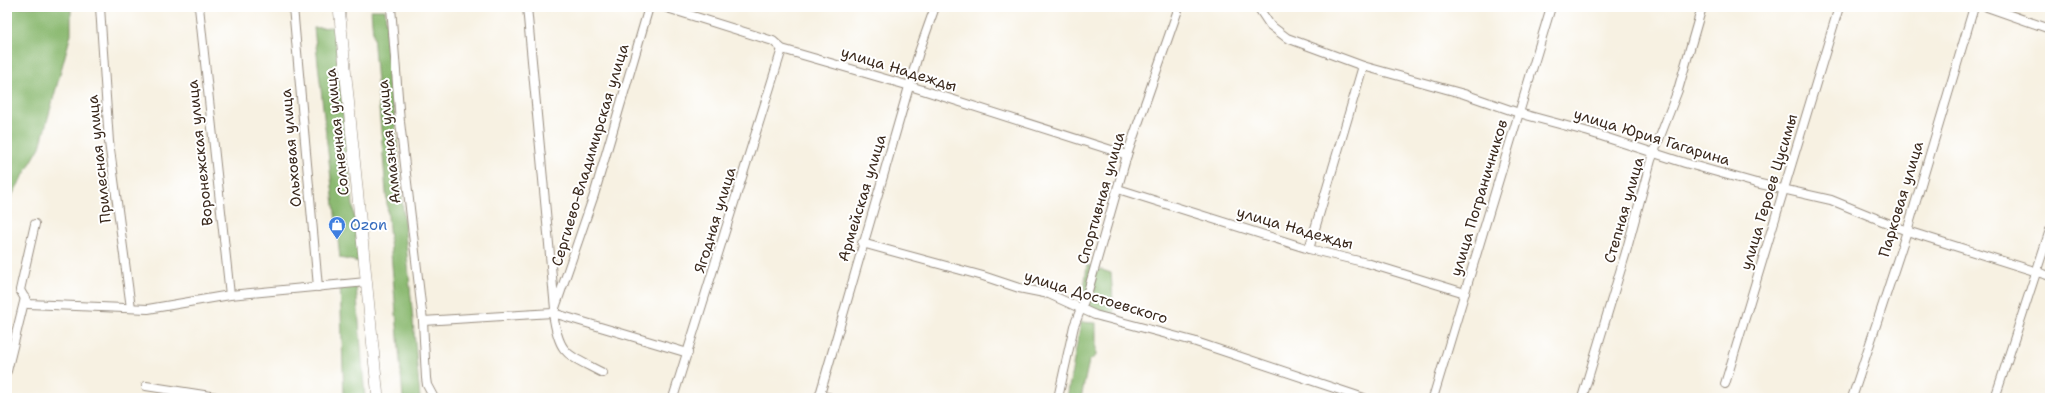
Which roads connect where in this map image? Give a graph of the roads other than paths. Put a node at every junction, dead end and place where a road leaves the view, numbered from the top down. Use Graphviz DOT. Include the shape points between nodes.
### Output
graph roads {
  1 [pos="100,7"];
  2 [pos="200,7"];
  3 [pos="293,7"];
  4 [pos="339,7"];
  5 [pos="391,7"];
  6 [pos="527,7"];
  7 [pos="649,7"];
  8 [pos="664,7"];
  9 [pos="935,7"];
  10 [pos="1179,7"];
  11 [pos="1258,7"];
  12 [pos="1551,7"];
  13 [pos="1702,7"];
  14 [pos="1839,7"];
  15 [pos="1974,7"];
  16 [pos="1987,7"];
  17 [pos="2050,29"];
  18 [pos="782,49"];
  19 [pos="1363,66"];
  20 [pos="910,86"];
  21 [pos="1519,113"];
  22 [pos="1654,154"];
  23 [pos="1127,155"];
  24 [pos="1118,189"];
  25 [pos="1784,190"];
  26 [pos="35,224"];
  27 [pos="2050,230"];
  28 [pos="1907,231"];
  29 [pos="862,243"];
  30 [pos="1309,249"];
  31 [pos="2037,273"];
  32 [pos="2050,276"];
  33 [pos="366,282"];
  34 [pos="318,287"];
  35 [pos="1465,293"];
  36 [pos="230,295"];
  37 [pos="25,298"];
  38 [pos="131,308"];
  39 [pos="1080,308"];
  40 [pos="554,311"];
  41 [pos="423,321"];
  42 [pos="688,352"];
  43 [pos="7,371"];
  44 [pos="602,373"];
  45 [pos="1725,384"];
  46 [pos="146,386"];
  47 [pos="819,396"];
  48 [pos="223,398"];
  49 [pos="378,398"];
  50 [pos="434,398"];
  51 [pos="673,398"];
  52 [pos="832,398"];
  53 [pos="1058,398"];
  54 [pos="1364,398"];
  55 [pos="1433,398"];
  56 [pos="1582,398"];
  57 [pos="1852,398"];
  58 [pos="1994,398"];
  1 -- 38 [label="street, Прилесная улица" via="109,142"];
  2 -- 36 [label="street, Воронежская улица"];
  3 -- 34 [label="street, Ольховая улица"];
  4 -- 33 [label="street, Солнечная улица"];
  5 -- 41 [label="street, Алмазная улица" via="400,122"];
  6 -- 40 [label="street"];
  7 -- 40 [label="street, Сергиево-Владимирская улица" via="592,202"];
  8 -- 18 [label="street, улица Надежды" via="773,41"];
  9 -- 20 [label="street, Армейская улица" via="918,52"];
  10 -- 23 [label="street, Спортивная улица"];
  11 -- 19 [label="street, улица Юрия Гагарина" via="1270,25 1287,38"];
  12 -- 21 [label="street, улица Пограничников"];
  13 -- 22 [label="street, Степная улица" via="1678,90"];
  14 -- 25 [label="street, улица Героев Цусимы"];
  15 -- 28 [label="street, Парковая улица"];
  16 -- 17 [label="street"];
  18 -- 20 [label="street, улица Надежды"];
  18 -- 42 [label="street, Ягодная улица"];
  19 -- 21 [label="street, улица Юрия Гагарина" via="1464,94"];
  19 -- 30 [label="street"];
  20 -- 23 [label="street, улица Надежды"];
  20 -- 29 [label="street, Армейская улица"];
  21 -- 22 [label="street, улица Юрия Гагарина" via="1589,132"];
  21 -- 35 [label="street, улица Пограничников"];
  22 -- 25 [label="street, улица Юрия Гагарина"];
  22 -- 56 [label="street, Степная улица"];
  23 -- 24 [label="street, Спортивная улица"];
  24 -- 30 [label="street, улица Надежды"];
  24 -- 39 [label="street, Спортивная улица" via="1088,291"];
  25 -- 28 [label="street, улица Юрия Гагарина" via="1831,200"];
  25 -- 45 [label="street, улица Героев Цусимы"];
  26 -- 37 [label="street" via="20,290"];
  27 -- 31 [label="street"];
  28 -- 31 [label="street, улица Юрия Гагарина"];
  28 -- 57 [label="street, Парковая улица"];
  29 -- 39 [label="street, улица Достоевского" via="1048,294"];
  29 -- 47 [label="street, Армейская улица"];
  30 -- 35 [label="street, улица Надежды" via="1367,263"];
  31 -- 32 [label="street, улица Юрия Гагарина"];
  31 -- 58 [label="street"];
  33 -- 34 [label="street"];
  33 -- 49 [label="street, Солнечная улица"];
  34 -- 36 [label="street"];
  35 -- 55 [label="street, улица Пограничников"];
  36 -- 38 [label="street" via="148,309"];
  37 -- 38 [label="street" via="28,304"];
  37 -- 43 [label="street"];
  39 -- 53 [label="street, Спортивная улица"];
  39 -- 54 [label="street, улица Достоевского" via="1095,315 1193,340"];
  40 -- 41 [label="street"];
  40 -- 42 [label="street"];
  40 -- 44 [label="street" via="556,337 562,348"];
  41 -- 50 [label="street, Алмазная улица" via="426,378"];
  42 -- 51 [label="street, Ягодная улица"];
  46 -- 48 [label="street"];
  47 -- 52 [label="street"];
}
